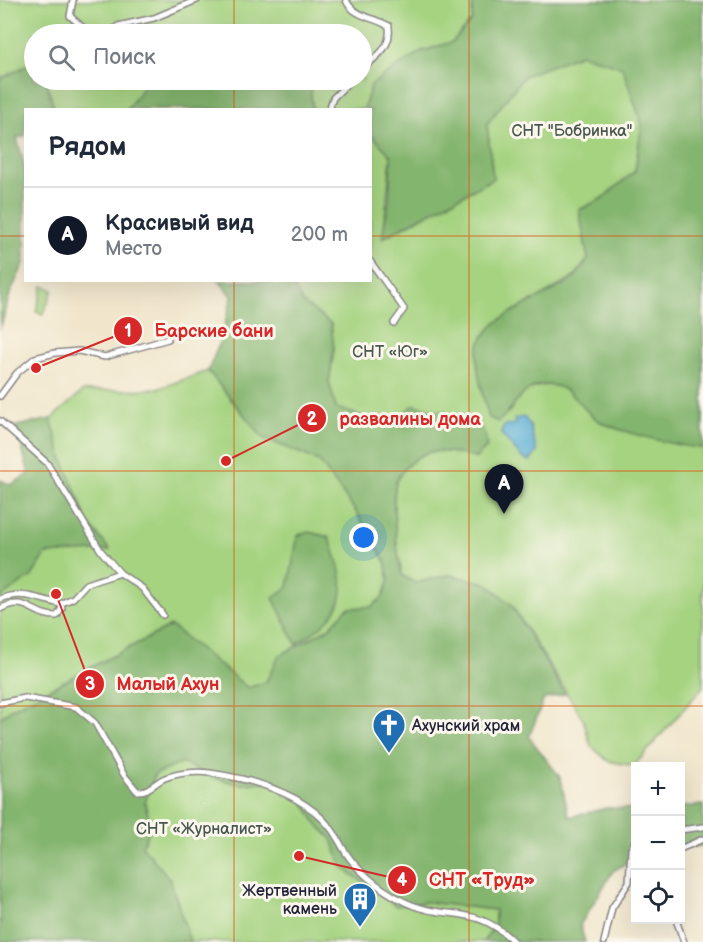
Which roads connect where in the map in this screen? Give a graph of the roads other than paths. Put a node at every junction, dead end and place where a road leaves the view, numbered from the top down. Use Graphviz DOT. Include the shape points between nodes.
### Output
graph roads {
  1 [pos="73,0"];
  2 [pos="197,0"];
  3 [pos="346,0"];
  4 [pos="79,24"];
  5 [pos="127,24"];
  6 [pos="372,62"];
  7 [pos="341,90"];
  8 [pos="330,108"];
  9 [pos="372,264"];
  10 [pos="394,323"];
  11 [pos="168,339"];
  12 [pos="0,396"];
  13 [pos="0,421"];
  14 [pos="120,573"];
  15 [pos="0,598"];
  16 [pos="60,604"];
  17 [pos="0,609"];
  18 [pos="163,615"];
  19 [pos="0,703"];
  20 [pos="703,827"];
  21 [pos="685,829"];
  22 [pos="703,839"];
  23 [pos="685,847"];
  24 [pos="631,849"];
  25 [pos="677,924"];
  26 [pos="514,942"];
  27 [pos="604,942"];
  28 [pos="684,942"];
  1 -- 4 [label="street" via="70,16"];
  2 -- 5 [label="street"];
  3 -- 6 [label="street" via="353,11 389,26 386,47"];
  7 -- 8 [label="street"];
  9 -- 10 [label="street" via="404,309"];
  11 -- 12 [label="street" via="105,357 80,351 35,358 16,373"];
  13 -- 14 [label="street" via="47,463 101,551"];
  14 -- 16 [label="street" via="86,584 73,598"];
  14 -- 18 [label="street" via="142,588"];
  15 -- 16 [label="street" via="25,595"];
  16 -- 17 [label="street" via="57,616 45,616 15,602"];
  19 -- 26 [label="street" via="25,698 76,707 95,723 137,791 143,792 166,778 209,772 297,799 321,817 355,865 384,890 415,907 481,918"];
  20 -- 21 [label="street"];
  22 -- 23 [label="street"];
  24 -- 27 [label="street" via="628,882 612,908"];
  25 -- 28 [label="street"];
}
